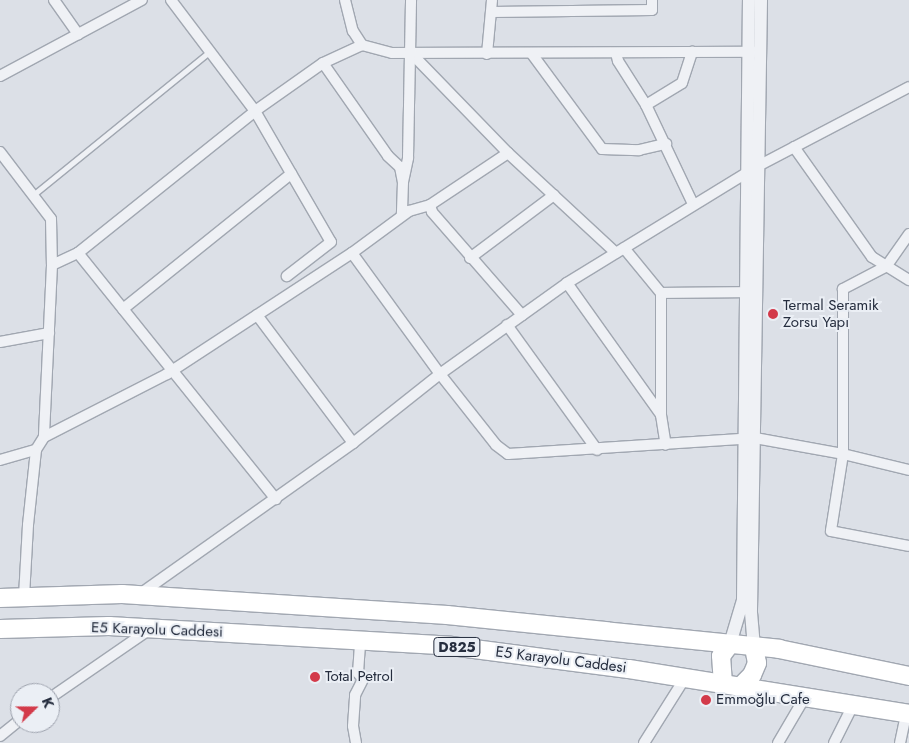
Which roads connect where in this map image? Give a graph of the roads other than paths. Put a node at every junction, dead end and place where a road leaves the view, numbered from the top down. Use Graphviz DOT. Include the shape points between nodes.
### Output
graph roads {
  1 [pos="54,0"];
  2 [pos="142,0"];
  3 [pos="171,0"];
  4 [pos="345,0"];
  5 [pos="411,0"];
  6 [pos="492,0"];
  7 [pos="652,0"];
  8 [pos="749,0"];
  9 [pos="761,0"];
  10 [pos="492,12"];
  11 [pos="78,34"];
  12 [pos="362,45"];
  13 [pos="210,50"];
  14 [pos="692,52"];
  15 [pos="754,52"];
  16 [pos="411,53"];
  17 [pos="616,53"];
  18 [pos="488,54"];
  19 [pos="532,54"];
  20 [pos="323,63"];
  21 [pos="0,76"];
  22 [pos="909,87"];
  23 [pos="646,105"];
  24 [pos="255,111"];
  25 [pos="666,144"];
  26 [pos="794,147"];
  27 [pos="0,152"];
  28 [pos="508,153"];
  29 [pos="758,166"];
  30 [pos="291,174"];
  31 [pos="747,174"];
  32 [pos="403,182"];
  33 [pos="33,195"];
  34 [pos="554,195"];
  35 [pos="693,204"];
  36 [pos="430,205"];
  37 [pos="402,215"];
  38 [pos="909,234"];
  39 [pos="620,251"];
  40 [pos="352,252"];
  41 [pos="78,253"];
  42 [pos="470,258"];
  43 [pos="52,265"];
  44 [pos="887,266"];
  45 [pos="287,276"];
  46 [pos="909,280"];
  47 [pos="567,283"];
  48 [pos="751,292"];
  49 [pos="661,293"];
  50 [pos="123,308"];
  51 [pos="257,315"];
  52 [pos="522,315"];
  53 [pos="507,325"];
  54 [pos="49,333"];
  55 [pos="0,342"];
  56 [pos="173,370"];
  57 [pos="440,374"];
  58 [pos="661,415"];
  59 [pos="44,437"];
  60 [pos="750,438"];
  61 [pos="353,443"];
  62 [pos="666,445"];
  63 [pos="36,450"];
  64 [pos="597,450"];
  65 [pos="843,454"];
  66 [pos="0,460"];
  67 [pos="909,470"];
  68 [pos="276,499"];
  69 [pos="909,546"];
  70 [pos="139,595"];
  71 [pos="24,597"];
  72 [pos="0,598"];
  73 [pos="0,629"];
  74 [pos="150,629"];
  75 [pos="360,641"];
  76 [pos="730,644"];
  77 [pos="754,647"];
  78 [pos="909,674"];
  79 [pos="685,678"];
  80 [pos="731,686"];
  81 [pos="60,691"];
  82 [pos="805,698"];
  83 [pos="853,705"];
  84 [pos="908,714"];
  85 [pos="10,728"];
  86 [pos="0,736"];
  87 [pos="356,743"];
  88 [pos="644,743"];
  89 [pos="778,743"];
  90 [pos="834,743"];
  91 [pos="900,743"];
  1 -- 11 [label="street"];
  2 -- 11 [label="street"];
  3 -- 13 [label="street"];
  4 -- 12 [label="street" via="353,31"];
  5 -- 16 [label="street"];
  6 -- 10 [label="street"];
  7 -- 10 [label="street" via="652,10"];
  8 -- 15 [label="street"];
  9 -- 15 [label="street"];
  10 -- 18 [label="street"];
  11 -- 21 [label="street"];
  12 -- 16 [label="street" via="392,53"];
  12 -- 20 [label="street"];
  13 -- 24 [label="street"];
  13 -- 33 [label="lane"];
  14 -- 15 [label="street"];
  14 -- 17 [label="street"];
  14 -- 23 [label="street" via="682,82"];
  15 -- 29 [label="street"];
  15 -- 31 [label="street"];
  16 -- 18 [label="street"];
  16 -- 28 [label="street"];
  16 -- 32 [label="street" via="408,158"];
  17 -- 19 [label="street"];
  17 -- 23 [label="street"];
  18 -- 19 [label="street"];
  19 -- 25 [label="street" via="602,149 639,150"];
  20 -- 24 [label="street"];
  20 -- 32 [label="street" via="388,156 400,168"];
  22 -- 26 [label="street"];
  23 -- 25 [label="street"];
  24 -- 30 [label="street"];
  24 -- 41 [label="street"];
  25 -- 35 [label="street"];
  26 -- 29 [label="street"];
  26 -- 44 [label="street" via="872,257"];
  27 -- 33 [label="street"];
  28 -- 34 [label="street"];
  28 -- 36 [label="street"];
  29 -- 31 [label="street"];
  29 -- 48 [label="street"];
  30 -- 45 [label="street" via="331,242"];
  30 -- 50 [label="street"];
  31 -- 35 [label="street"];
  31 -- 48 [label="street"];
  32 -- 37 [label="street"];
  33 -- 43 [label="street" via="51,219"];
  34 -- 39 [label="street"];
  34 -- 42 [label="street"];
  35 -- 39 [label="street"];
  36 -- 37 [label="street"];
  36 -- 42 [label="street" via="432,212"];
  37 -- 40 [label="street"];
  38 -- 44 [label="street"];
  39 -- 47 [label="street"];
  39 -- 49 [label="street"];
  40 -- 51 [label="street"];
  40 -- 57 [label="street"];
  41 -- 43 [label="street"];
  41 -- 50 [label="street"];
  42 -- 52 [label="street"];
  43 -- 54 [label="street"];
  44 -- 46 [label="street"];
  44 -- 65 [label="street" via="843,289"];
  47 -- 52 [label="street"];
  47 -- 58 [label="street"];
  48 -- 49 [label="street"];
  48 -- 60 [label="street"];
  49 -- 58 [label="street"];
  50 -- 56 [label="street"];
  51 -- 56 [label="street"];
  51 -- 61 [label="street"];
  52 -- 53 [label="street"];
  53 -- 57 [label="street"];
  53 -- 64 [label="street"];
  54 -- 55 [label="street"];
  54 -- 59 [label="street"];
  56 -- 59 [label="street"];
  56 -- 68 [label="street"];
  57 -- 61 [label="street"];
  57 -- 64 [label="street" via="496,444 508,454"];
  58 -- 62 [label="street"];
  59 -- 63 [label="street"];
  60 -- 62 [label="street"];
  60 -- 65 [label="street"];
  60 -- 76 [label="street" via="743,600"];
  60 -- 77 [label="street"];
  61 -- 68 [label="street"];
  62 -- 64 [label="street"];
  63 -- 66 [label="street"];
  63 -- 71 [label="street"];
  65 -- 67 [label="street"];
  65 -- 69 [label="street" via="831,531"];
  68 -- 70 [label="street"];
  70 -- 71 [label="highway, D825"];
  70 -- 76 [label="highway, D825" via="447,615"];
  71 -- 72 [label="highway, D825"];
  73 -- 74 [label="highway, E5 Karayolu Caddesi / D825"];
  74 -- 75 [label="highway, E5 Karayolu Caddesi / D825"];
  74 -- 81 [label="street"];
  75 -- 79 [label="highway, E5 Karayolu Caddesi / D825" via="450,646"];
  75 -- 87 [label="street" via="358,673 363,678 355,695 353,726"];
  76 -- 77 [label="highway, D825"];
  76 -- 80 [label="highway" via="722,656"];
  77 -- 78 [label="highway, D825"];
  77 -- 80 [label="highway" via="757,663 752,675"];
  79 -- 80 [label="highway, E5 Karayolu Caddesi / D825"];
  79 -- 88 [label="street"];
  80 -- 82 [label="highway, E5 Karayolu Caddesi / D825"];
  82 -- 83 [label="highway, E5 Karayolu Caddesi / D825"];
  82 -- 89 [label="street"];
  83 -- 84 [label="highway, E5 Karayolu Caddesi / D825"];
  83 -- 90 [label="street"];
  84 -- 91 [label="street"];
  85 -- 86 [label="street"];
}
